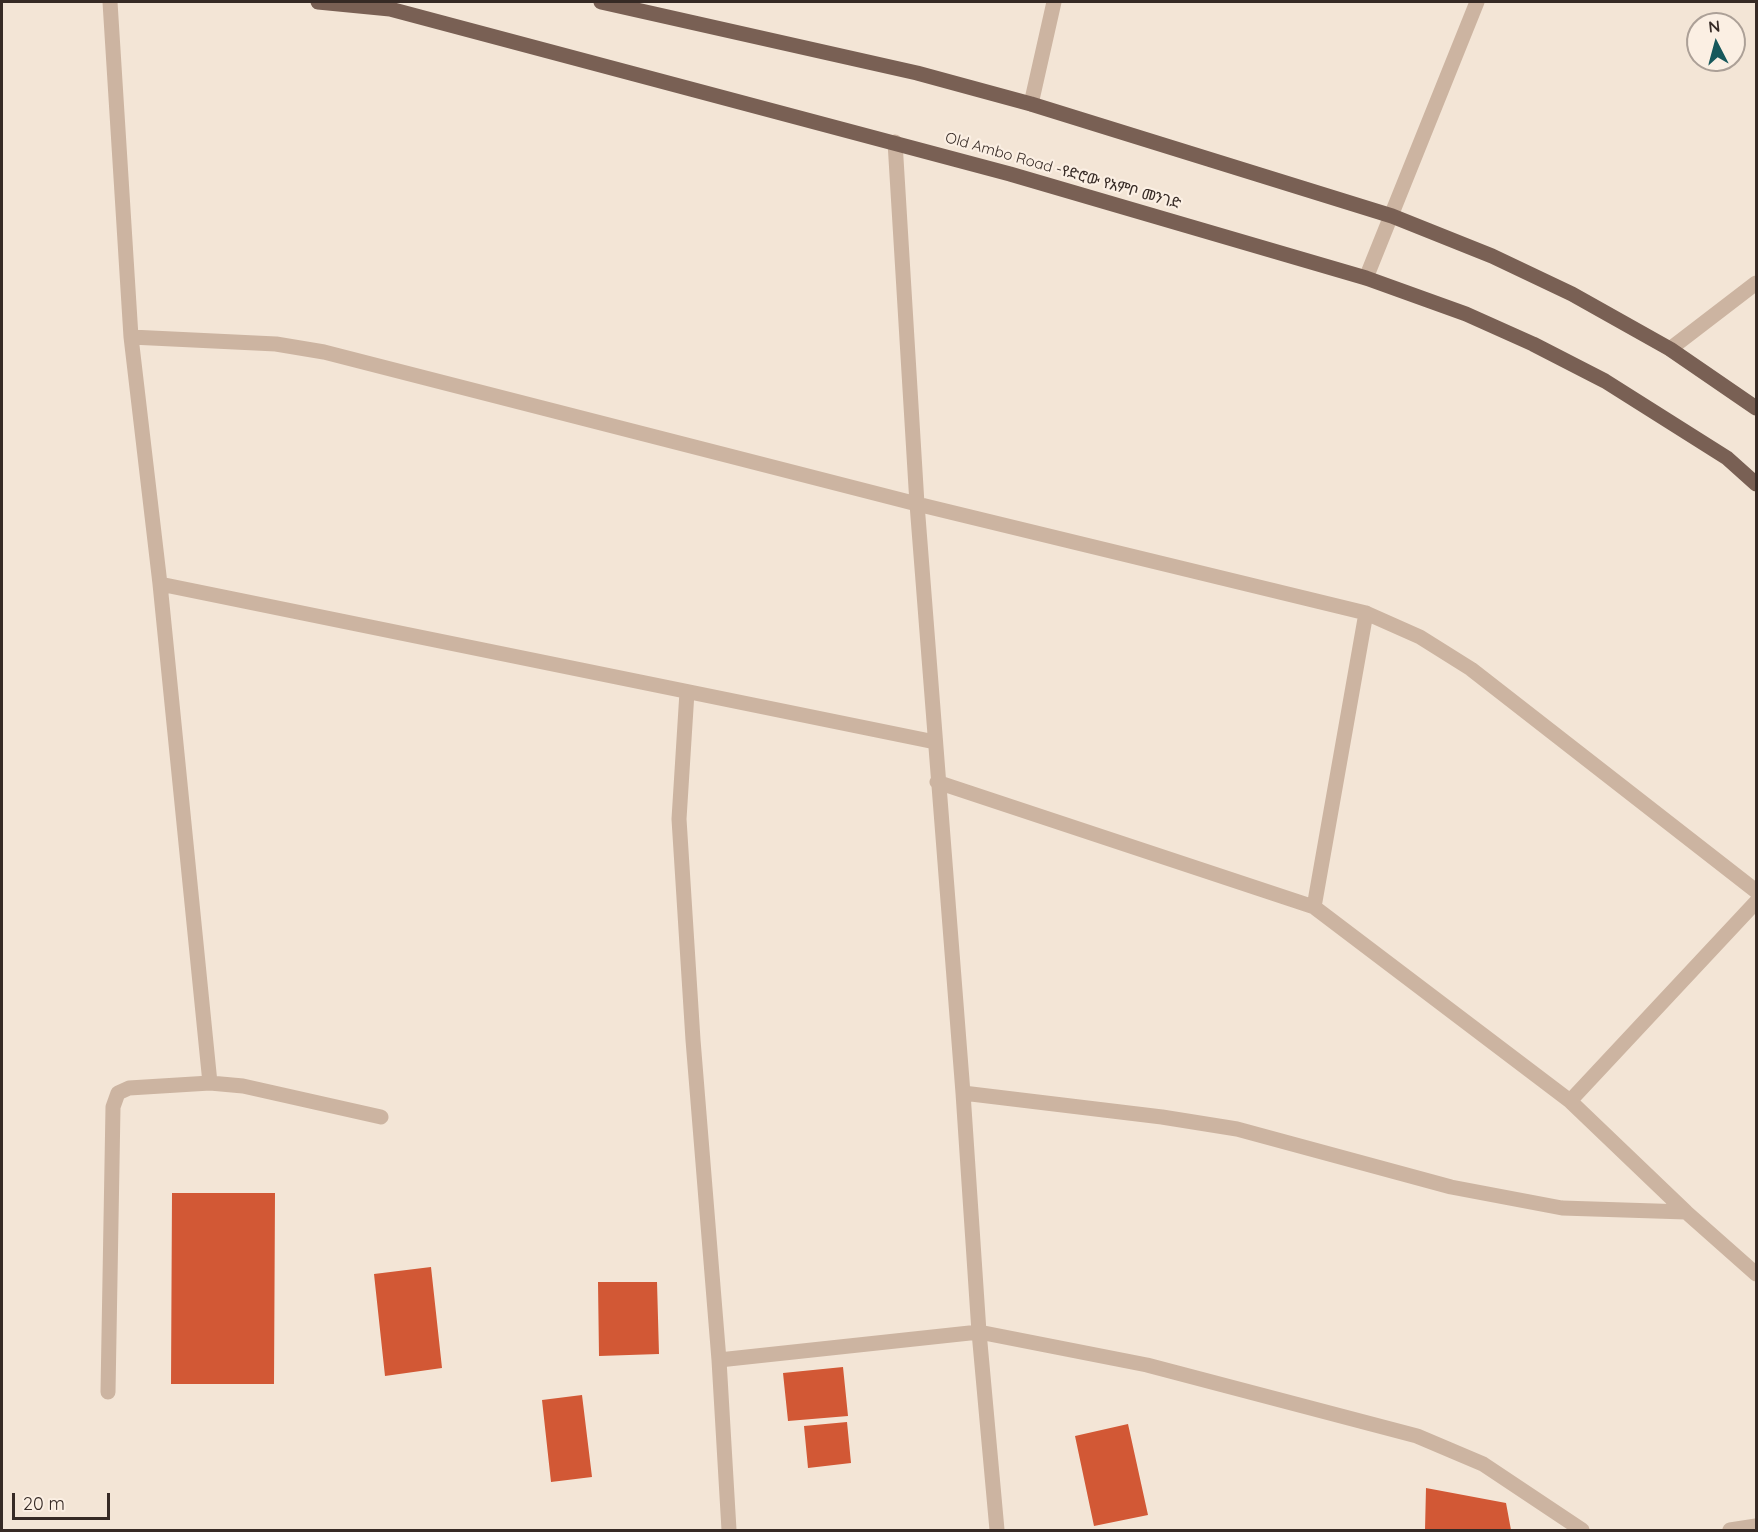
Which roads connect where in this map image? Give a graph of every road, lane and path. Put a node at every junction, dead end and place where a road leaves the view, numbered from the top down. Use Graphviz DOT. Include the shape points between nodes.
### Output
graph roads {
  1 [pos="110,2"];
  2 [pos="318,2"];
  3 [pos="601,2"];
  4 [pos="1054,2"];
  5 [pos="1477,2"];
  6 [pos="1031,104"];
  7 [pos="895,142"];
  8 [pos="1392,216"];
  9 [pos="1366,278"];
  10 [pos="1756,283"];
  11 [pos="131,337"];
  12 [pos="1670,349"];
  13 [pos="1756,408"];
  14 [pos="1756,484"];
  15 [pos="916,504"];
  16 [pos="160,584"];
  17 [pos="1366,613"];
  18 [pos="687,692"];
  19 [pos="934,742"];
  20 [pos="937,782"];
  21 [pos="1756,891"];
  22 [pos="1756,902"];
  23 [pos="1314,907"];
  24 [pos="210,1083"];
  25 [pos="963,1093"];
  26 [pos="1570,1101"];
  27 [pos="381,1117"];
  28 [pos="1686,1212"];
  29 [pos="1756,1274"];
  30 [pos="979,1332"];
  31 [pos="719,1360"];
  32 [pos="108,1392"];
  33 [pos="1756,1526"];
  34 [pos="729,1530"];
  35 [pos="997,1530"];
  36 [pos="1582,1530"];
  37 [pos="1730,1530"];
  1 -- 11 [label="street"];
  2 -- 7 [label="main road, Old Ambo Road -የድሮው የአምቦ መንገድ" via="390,9"];
  3 -- 6 [label="main road" via="917,73"];
  4 -- 6 [label="street"];
  5 -- 8 [label="street"];
  6 -- 8 [label="main road"];
  7 -- 9 [label="main road, Old Ambo Road -የድሮው የአምቦ መንገድ"];
  7 -- 15 [label="street"];
  8 -- 9 [label="street"];
  8 -- 12 [label="main road" via="1492,256 1572,294"];
  9 -- 14 [label="main road, Old Ambo Road -የድሮው የአምቦ መንገድ" via="1466,314 1605,381 1727,458"];
  10 -- 12 [label="street"];
  11 -- 15 [label="street" via="276,344 324,352"];
  11 -- 16 [label="street"];
  12 -- 13 [label="main road"];
  15 -- 17 [label="street"];
  15 -- 19 [label="street"];
  16 -- 18 [label="street"];
  16 -- 24 [label="street"];
  17 -- 21 [label="street" via="1420,637 1471,669"];
  17 -- 23 [label="street"];
  18 -- 19 [label="street"];
  18 -- 31 [label="street" via="679,819"];
  19 -- 20 [label="street"];
  20 -- 23 [label="street"];
  20 -- 25 [label="street"];
  22 -- 26 [label="street"];
  23 -- 26 [label="street"];
  24 -- 27 [label="street" via="243,1086"];
  24 -- 32 [label="street" via="129,1088 118,1093 113,1107"];
  25 -- 28 [label="street" via="1237,1129 1451,1187 1562,1208"];
  25 -- 30 [label="street"];
  26 -- 28 [label="street"];
  28 -- 29 [label="street"];
  30 -- 31 [label="street"];
  30 -- 35 [label="street"];
  30 -- 36 [label="street" via="1147,1365 1417,1436 1484,1464"];
  31 -- 34 [label="street"];
  33 -- 37 [label="street"];
}
